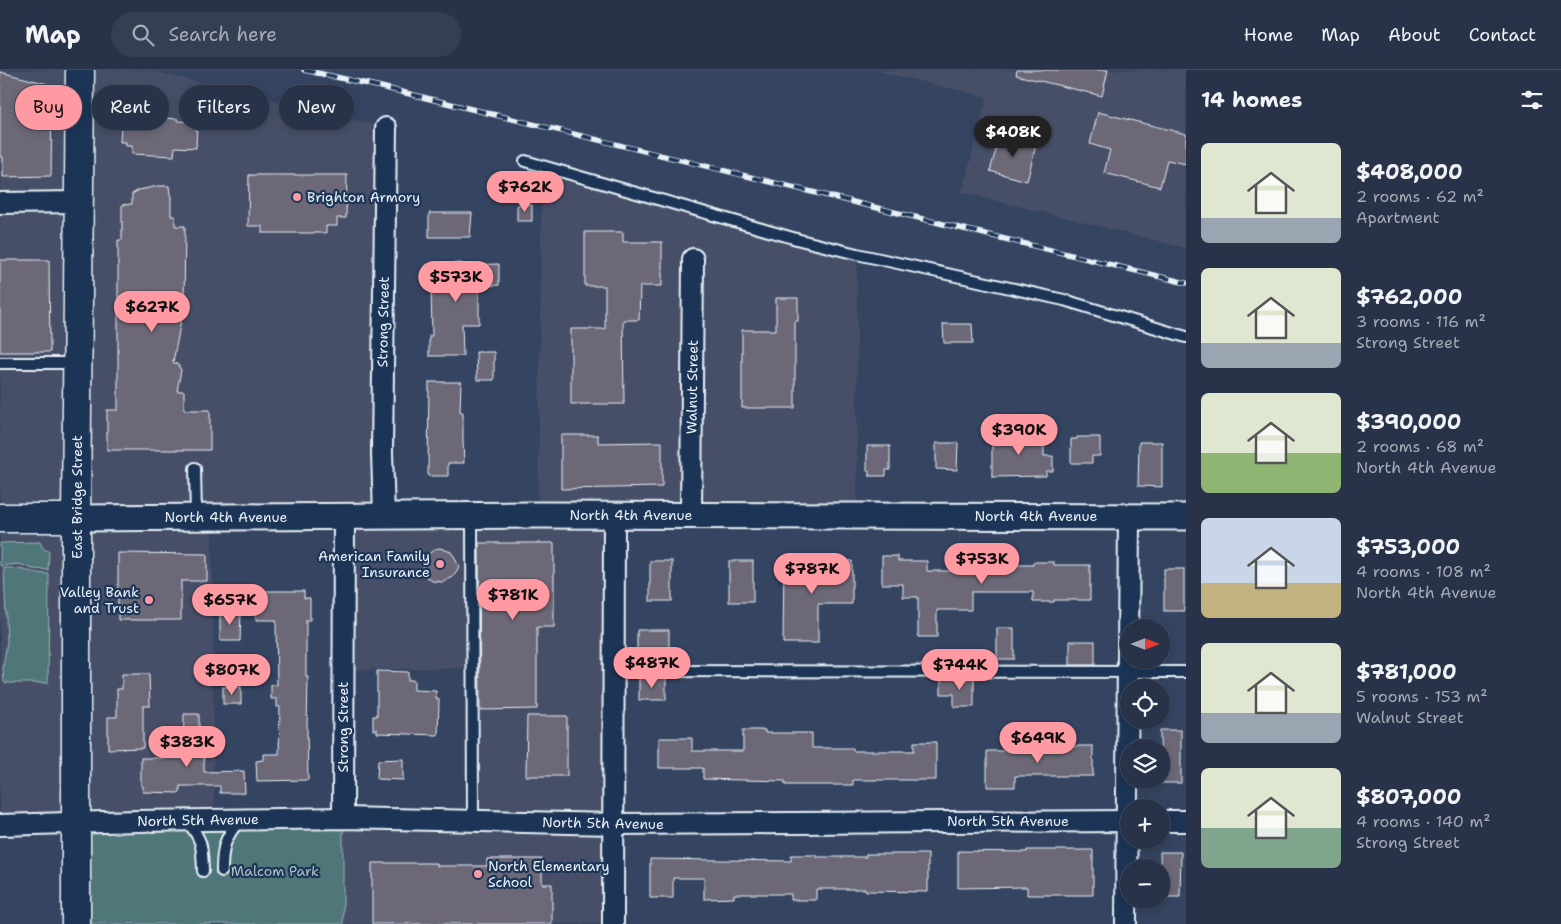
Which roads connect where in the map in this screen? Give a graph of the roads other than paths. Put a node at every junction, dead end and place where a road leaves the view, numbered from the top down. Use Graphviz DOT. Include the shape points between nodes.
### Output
graph roads {
  1 [pos="80,70"];
  2 [pos="386,128"];
  3 [pos="525,161"];
  4 [pos="79,202"];
  5 [pos="0,203"];
  6 [pos="693,259"];
  7 [pos="1186,337"];
  8 [pos="0,363"];
  9 [pos="77,363"];
  10 [pos="195,468"];
  11 [pos="614,515"];
  12 [pos="691,515"];
  13 [pos="344,516"];
  14 [pos="384,516"];
  15 [pos="472,516"];
  16 [pos="1129,516"];
  17 [pos="1186,516"];
  18 [pos="0,518"];
  19 [pos="76,518"];
  20 [pos="196,518"];
  21 [pos="614,671"];
  22 [pos="1128,672"];
  23 [pos="1186,672"];
  24 [pos="1128,799"];
  25 [pos="343,818"];
  26 [pos="240,819"];
  27 [pos="187,820"];
  28 [pos="473,820"];
  29 [pos="1120,820"];
  30 [pos="1170,821"];
  31 [pos="1186,821"];
  32 [pos="77,822"];
  33 [pos="613,824"];
  34 [pos="0,825"];
  35 [pos="1127,849"];
  36 [pos="203,870"];
  37 [pos="222,870"];
  38 [pos="76,924"];
  39 [pos="612,924"];
  40 [pos="1126,924"];
  1 -- 4 [label="main road, East Bridge Street"];
  2 -- 14 [label="street, Strong Street"];
  3 -- 7 [label="lane" via="800,240 1064,300"];
  4 -- 5 [label="street"];
  4 -- 9 [label="main road, East Bridge Street"];
  6 -- 12 [label="street, Walnut Street"];
  8 -- 9 [label="lane"];
  9 -- 19 [label="main road, East Bridge Street"];
  10 -- 20 [label="lane"];
  11 -- 12 [label="street, North 4th Avenue"];
  11 -- 15 [label="street, North 4th Avenue"];
  11 -- 21 [label="street"];
  12 -- 16 [label="street, North 4th Avenue"];
  13 -- 14 [label="street, North 4th Avenue"];
  13 -- 20 [label="street, North 4th Avenue"];
  13 -- 25 [label="street, Strong Street"];
  14 -- 15 [label="street, North 4th Avenue"];
  15 -- 28 [label="lane"];
  16 -- 17 [label="street, North 4th Avenue"];
  16 -- 22 [label="street"];
  18 -- 19 [label="main road"];
  19 -- 20 [label="street, North 4th Avenue"];
  19 -- 32 [label="main road, East Bridge Street"];
  21 -- 22 [label="lane"];
  21 -- 33 [label="street"];
  22 -- 23 [label="lane"];
  22 -- 24 [label="street"];
  25 -- 26 [label="street, North 5th Avenue"];
  25 -- 28 [label="street, North 5th Avenue"];
  26 -- 27 [label="street, North 5th Avenue"];
  26 -- 37 [label="lane" via="226,839"];
  27 -- 32 [label="street, North 5th Avenue"];
  27 -- 36 [label="lane" via="202,846"];
  28 -- 33 [label="street, North 5th Avenue"];
  29 -- 33 [label="street, North 5th Avenue"];
  30 -- 31 [label="street"];
  32 -- 34 [label="street, North 5th Avenue"];
  32 -- 38 [label="main road, East Bridge Street"];
  33 -- 39 [label="street"];
  35 -- 40 [label="street"];
}
